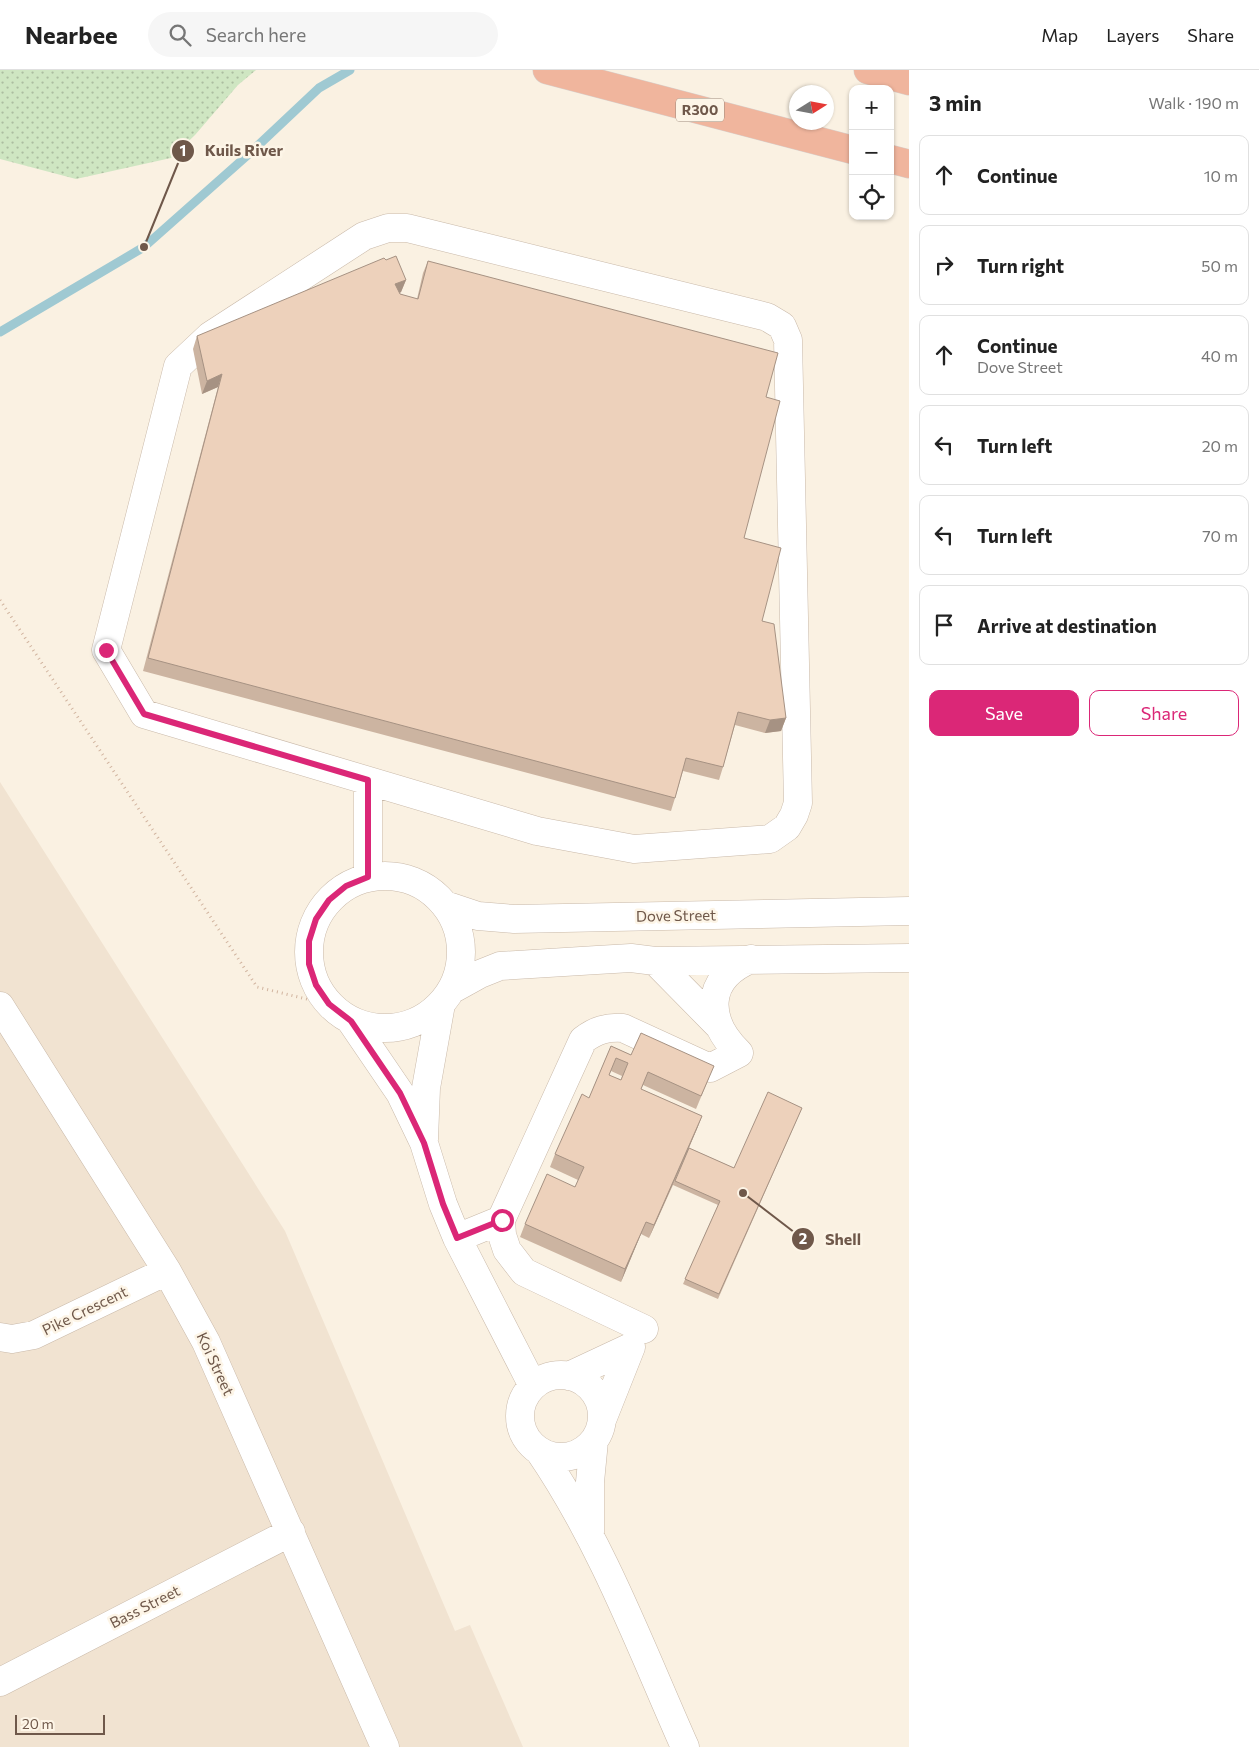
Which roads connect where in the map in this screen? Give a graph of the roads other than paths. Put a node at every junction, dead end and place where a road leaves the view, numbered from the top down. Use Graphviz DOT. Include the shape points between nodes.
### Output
graph roads {
  1 [pos="547,70"];
  2 [pos="868,70"];
  3 [pos="909,81"];
  4 [pos="849,149"];
  5 [pos="894,160"];
  6 [pos="909,164"];
  7 [pos="368,780"];
  8 [pos="368,877"];
  9 [pos="445,904"];
  10 [pos="909,911"];
  11 [pos="909,958"];
  12 [pos="751,959"];
  13 [pos="655,961"];
  14 [pos="446,997"];
  15 [pos="0,1006"];
  16 [pos="351,1021"];
  17 [pos="718,1025"];
  18 [pos="424,1143"];
  19 [pos="502,1220"];
  20 [pos="457,1238"];
  21 [pos="167,1271"];
  22 [pos="644,1329"];
  23 [pos="0,1337"];
  24 [pos="568,1376"];
  25 [pos="533,1386"];
  26 [pos="598,1430"];
  27 [pos="540,1452"];
  28 [pos="291,1532"];
  29 [pos="590,1536"];
  30 [pos="0,1682"];
  31 [pos="385,1747"];
  32 [pos="686,1747"];
  1 -- 4 [label="highway, R300"];
  2 -- 3 [label="highway"];
  5 -- 6 [label="highway"];
  7 -- 7 [label="street" via="538,831 634,849 759,841 770,839 787,826 798,803 798,790 788,340 782,326 757,314 407,228 388,228 364,236 210,336 178,366 106,650 144,714"];
  7 -- 8 [label="street"];
  8 -- 9 [label="street, Dove Street" via="389,875 410,879"];
  8 -- 16 [label="street, Dove Street" via="346,886 329,900 316,919 309,941 309,964 316,985 329,1004"];
  9 -- 10 [label="street, Dove Street" via="478,916 514,919"];
  9 -- 14 [label="street, Dove Street" via="456,924 461,946 459,969"];
  11 -- 12 [label="street, Dove Street"];
  12 -- 13 [label="street, Dove Street"];
  12 -- 17 [label="street" via="738,964 719,985 714,1012"];
  13 -- 14 [label="street, Dove Street" via="605,959 500,966 480,974"];
  13 -- 17 [label="street"];
  14 -- 16 [label="street, Dove Street" via="422,1019 399,1027 374,1028"];
  14 -- 18 [label="street" via="426,1088"];
  15 -- 21 [label="street, Koi Street"];
  16 -- 18 [label="street" via="400,1093"];
  17 -- 19 [label="street" via="722,1035 739,1053 710,1068 623,1028 598,1030 583,1040"];
  18 -- 20 [label="street"];
  19 -- 20 [label="street"];
  19 -- 22 [label="street" via="502,1236 507,1250 524,1272"];
  20 -- 25 [label="street"];
  21 -- 23 [label="street, Pike Crescent" via="34,1336"];
  21 -- 28 [label="street, Koi Street" via="206,1342"];
  24 -- 25 [label="street" via="544,1379"];
  24 -- 26 [label="street" via="580,1380 597,1396"];
  24 -- 26 [label="street" via="631,1347"];
  25 -- 27 [label="street" via="521,1408 521,1421 527,1438"];
  26 -- 27 [label="street" via="583,1451 570,1457"];
  26 -- 29 [label="street" via="590,1482"];
  27 -- 29 [label="street"];
  28 -- 30 [label="street, Bass Street"];
  28 -- 31 [label="street, Koi Street"];
  29 -- 32 [label="street"];
}
